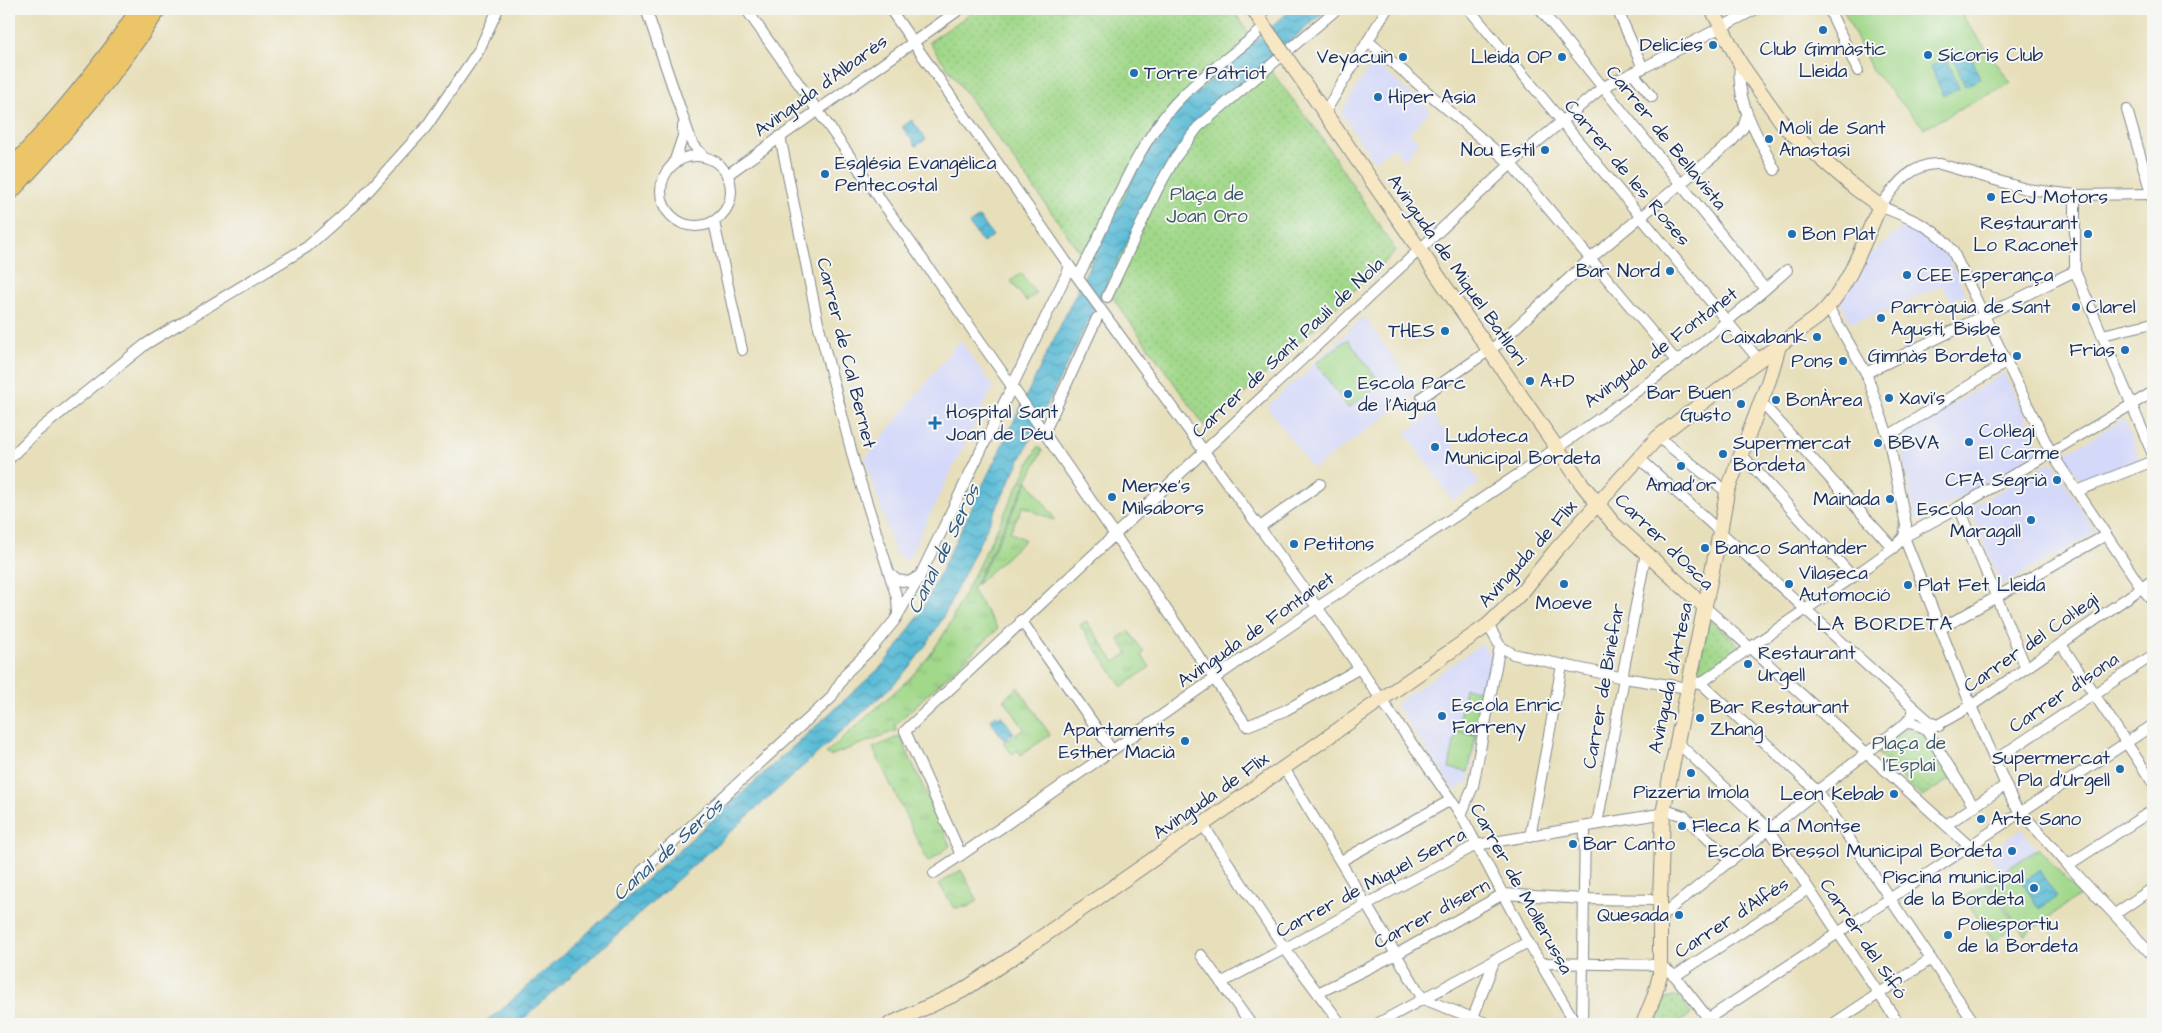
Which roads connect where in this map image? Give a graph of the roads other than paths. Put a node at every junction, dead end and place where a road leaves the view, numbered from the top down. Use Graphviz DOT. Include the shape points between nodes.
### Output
graph roads {
  1 [pos="140,9"];
  2 [pos="157,9"];
  3 [pos="165,9"];
  4 [pos="498,9"];
  5 [pos="646,9"];
  6 [pos="746,9"];
  7 [pos="890,9"];
  8 [pos="960,9"];
  9 [pos="1337,9"];
  10 [pos="1387,9"];
  11 [pos="1469,9"];
  12 [pos="1540,9"];
  13 [pos="1617,9"];
  14 [pos="1712,9"];
  15 [pos="1756,9"];
  16 [pos="1828,9"];
  17 [pos="1261,18"];
  18 [pos="1721,26"];
  19 [pos="913,41"];
  20 [pos="1368,41"];
  21 [pos="132,48"];
  22 [pos="1740,63"];
  23 [pos="1643,68"];
  24 [pos="1858,72"];
  25 [pos="1633,73"];
  26 [pos="1603,87"];
  27 [pos="1652,97"];
  28 [pos="816,110"];
  29 [pos="2127,110"];
  30 [pos="1325,112"];
  31 [pos="1747,115"];
  32 [pos="683,120"];
  33 [pos="1561,122"];
  34 [pos="780,136"];
  35 [pos="704,157"];
  36 [pos="674,163"];
  37 [pos="1511,164"];
  38 [pos="1775,170"];
  39 [pos="9,172"];
  40 [pos="727,175"];
  41 [pos="1681,184"];
  42 [pos="9,192"];
  43 [pos="1861,192"];
  44 [pos="2075,195"];
  45 [pos="2152,196"];
  46 [pos="1880,206"];
  47 [pos="1640,218"];
  48 [pos="714,222"];
  49 [pos="1870,226"];
  50 [pos="1420,250"];
  51 [pos="1591,258"];
  52 [pos="1070,267"];
  53 [pos="1787,270"];
  54 [pos="2075,271"];
  55 [pos="1078,277"];
  56 [pos="1765,289"];
  57 [pos="1107,297"];
  58 [pos="1828,307"];
  59 [pos="1099,313"];
  60 [pos="1984,316"];
  61 [pos="1727,320"];
  62 [pos="2153,323"];
  63 [pos="2102,335"];
  64 [pos="1779,346"];
  65 [pos="742,350"];
  66 [pos="1490,350"];
  67 [pos="1759,360"];
  68 [pos="1677,362"];
  69 [pos="2007,362"];
  70 [pos="1866,373"];
  71 [pos="1012,387"];
  72 [pos="2153,392"];
  73 [pos="1422,397"];
  74 [pos="1761,402"];
  75 [pos="2131,404"];
  76 [pos="1044,433"];
  77 [pos="1888,436"];
  78 [pos="1658,437"];
  79 [pos="1557,448"];
  80 [pos="1205,450"];
  81 [pos="2050,451"];
  82 [pos="1740,454"];
  83 [pos="2153,455"];
  84 [pos="1639,458"];
  85 [pos="9,459"];
  86 [pos="2153,461"];
  87 [pos="1320,484"];
  88 [pos="2077,491"];
  89 [pos="1727,492"];
  90 [pos="1598,504"];
  91 [pos="1959,506"];
  92 [pos="1260,527"];
  93 [pos="1720,532"];
  94 [pos="2106,535"];
  95 [pos="1114,536"];
  96 [pos="1904,537"];
  97 [pos="1893,548"];
  98 [pos="1646,553"];
  99 [pos="921,574"];
  100 [pos="891,575"];
  101 [pos="1853,577"];
  102 [pos="2153,580"];
  103 [pos="2141,587"];
  104 [pos="1997,596"];
  105 [pos="2153,601"];
  106 [pos="1705,607"];
  107 [pos="1318,608"];
  108 [pos="1805,610"];
  109 [pos="898,614"];
  110 [pos="1021,620"];
  111 [pos="1488,625"];
  112 [pos="1940,629"];
  113 [pos="2061,644"];
  114 [pos="1500,646"];
  115 [pos="1751,647"];
  116 [pos="2153,655"];
  117 [pos="1562,665"];
  118 [pos="1360,668"];
  119 [pos="2026,668"];
  120 [pos="1624,678"];
  121 [pos="1215,679"];
  122 [pos="1693,684"];
  123 [pos="2095,694"];
  124 [pos="1382,699"];
  125 [pos="1971,706"];
  126 [pos="1913,707"];
  127 [pos="1906,723"];
  128 [pos="2153,725"];
  129 [pos="1939,726"];
  130 [pos="1927,731"];
  131 [pos="1676,742"];
  132 [pos="2127,742"];
  133 [pos="1112,750"];
  134 [pos="1867,752"];
  135 [pos="1995,760"];
  136 [pos="1284,768"];
  137 [pos="2153,782"];
  138 [pos="2006,785"];
  139 [pos="1817,791"];
  140 [pos="1451,800"];
  141 [pos="1974,807"];
  142 [pos="2153,810"];
  143 [pos="1663,813"];
  144 [pos="2022,813"];
  145 [pos="1461,815"];
  146 [pos="1597,824"];
  147 [pos="1203,825"];
  148 [pos="1946,825"];
  149 [pos="1585,827"];
  150 [pos="1769,829"];
  151 [pos="1530,837"];
  152 [pos="1476,845"];
  153 [pos="1969,846"];
  154 [pos="961,855"];
  155 [pos="1341,861"];
  156 [pos="1731,861"];
  157 [pos="2068,865"];
  158 [pos="640,872"];
  159 [pos="934,873"];
  160 [pos="2153,888"];
  161 [pos="1808,889"];
  162 [pos="1503,894"];
  163 [pos="1584,899"];
  164 [pos="1891,899"];
  165 [pos="1660,900"];
  166 [pos="1367,904"];
  167 [pos="2115,914"];
  168 [pos="1660,917"];
  169 [pos="1839,933"];
  170 [pos="1528,942"];
  171 [pos="1285,948"];
  172 [pos="1397,954"];
  173 [pos="1201,955"];
  174 [pos="2153,956"];
  175 [pos="1495,959"];
  176 [pos="1931,959"];
  177 [pos="1541,963"];
  178 [pos="1583,965"];
  179 [pos="1660,966"];
  180 [pos="1675,976"];
  181 [pos="1221,984"];
  182 [pos="1318,993"];
  183 [pos="1879,994"];
  184 [pos="1423,999"];
  185 [pos="1472,1021"];
  186 [pos="1707,1022"];
  187 [pos="890,1024"];
  188 [pos="1251,1024"];
  189 [pos="1341,1024"];
  190 [pos="1377,1024"];
  191 [pos="1489,1024"];
  192 [pos="1576,1024"];
  193 [pos="1582,1024"];
  194 [pos="1642,1024"];
  195 [pos="1833,1024"];
  196 [pos="1899,1024"];
  197 [pos="1975,1024"];
  1 -- 39 [label="highway" via="105,61"];
  2 -- 21 [label="highway"];
  3 -- 21 [label="highway" via="152,29"];
  4 -- 85 [label="street" via="479,50 426,127 356,204 306,247 146,344 34,434"];
  5 -- 32 [label="street"];
  6 -- 28 [label="street"];
  7 -- 19 [label="street, Carrer de Mollerussa"];
  8 -- 19 [label="street, Avinguda d'Albarés"];
  9 -- 57 [label="street" via="1198,126 1157,190"];
  10 -- 20 [label="street"];
  11 -- 33 [label="street, Carrer de les Roses"];
  12 -- 26 [label="street, Carrer de Bellavista"];
  13 -- 23 [label="street"];
  14 -- 18 [label="main road"];
  15 -- 18 [label="street, Carrer de Sant Paulí de Nola"];
  16 -- 24 [label="street"];
  17 -- 30 [label="main road, Avinguda de Miquel Batllori, bridge"];
  17 -- 55 [label="street" via="1218,67 1193,85 1172,107 1151,135"];
  18 -- 22 [label="main road"];
  18 -- 23 [label="street, Carrer de Sant Paulí de Nola"];
  19 -- 28 [label="street, Avinguda d'Albarés"];
  19 -- 52 [label="street, Carrer de Mollerussa"];
  20 -- 30 [label="street"];
  20 -- 37 [label="street"];
  21 -- 42 [label="highway" via="66,132"];
  22 -- 31 [label="street" via="1739,85"];
  22 -- 43 [label="main road" via="1786,128"];
  23 -- 25 [label="street, Carrer de Sant Paulí de Nola"];
  25 -- 26 [label="street, Carrer de Sant Paulí de Nola"];
  25 -- 27 [label="street"];
  26 -- 33 [label="street, Carrer de Sant Paulí de Nola"];
  26 -- 41 [label="street, Carrer de Bellavista"];
  28 -- 34 [label="street, Avinguda d'Albarés"];
  28 -- 71 [label="street"];
  29 -- 45 [label="street"];
  30 -- 50 [label="main road, Avinguda de Miquel Batllori"];
  31 -- 38 [label="street"];
  31 -- 41 [label="street" via="1736,138"];
  32 -- 35 [label="street" via="692,143"];
  32 -- 36 [label="street" via="683,136"];
  33 -- 37 [label="street, Carrer de Sant Paulí de Nola"];
  33 -- 47 [label="street, Carrer de les Roses"];
  34 -- 40 [label="street, Avinguda d'Albarés"];
  34 -- 100 [label="street, Carrer de Cal Bernet" via="818,323 855,465"];
  35 -- 36 [label="street" via="685,157"];
  35 -- 40 [label="street" via="720,165"];
  36 -- 48 [label="street" via="661,182 663,206 670,216 691,227"];
  37 -- 50 [label="street, Carrer de Sant Paulí de Nola"];
  37 -- 51 [label="street"];
  40 -- 48 [label="street" via="731,194 729,204"];
  41 -- 47 [label="street"];
  41 -- 56 [label="street, Carrer de Bellavista"];
  43 -- 46 [label="main road"];
  43 -- 49 [label="main road" via="1870,213"];
  44 -- 45 [label="street"];
  44 -- 46 [label="street" via="2026,189 1930,163 1909,173"];
  44 -- 54 [label="street"];
  46 -- 49 [label="main road, Avinguda de Flix"];
  46 -- 60 [label="street" via="1936,232 1944,240 1959,261"];
  47 -- 51 [label="street"];
  47 -- 61 [label="street, Carrer de les Roses"];
  48 -- 65 [label="street"];
  49 -- 58 [label="main road, Avinguda de Flix" via="1861,252"];
  50 -- 66 [label="main road, Avinguda de Miquel Batllori"];
  50 -- 80 [label="street, Carrer de Sant Paulí de Nola"];
  51 -- 66 [label="street"];
  51 -- 68 [label="street"];
  52 -- 55 [label="street, Carrer de Mollerussa"];
  52 -- 71 [label="street"];
  53 -- 56 [label="street, Avinguda de Fontanet"];
  54 -- 60 [label="street"];
  54 -- 63 [label="street"];
  55 -- 59 [label="street, Carrer de Mollerussa"];
  56 -- 61 [label="street, Avinguda de Fontanet"];
  58 -- 64 [label="main road, Avinguda de Flix"];
  58 -- 70 [label="street"];
  59 -- 76 [label="street"];
  59 -- 80 [label="street, Carrer de Mollerussa"];
  60 -- 69 [label="street"];
  60 -- 70 [label="street"];
  61 -- 67 [label="street, Carrer de les Roses"];
  61 -- 68 [label="street, Avinguda de Fontanet"];
  62 -- 63 [label="street"];
  63 -- 75 [label="street"];
  64 -- 67 [label="main road, Avinguda de Flix"];
  64 -- 74 [label="main road, Avinguda d'Artesa"];
  66 -- 73 [label="street"];
  66 -- 79 [label="main road, Avinguda de Miquel Batllori"];
  67 -- 78 [label="main road, Avinguda de Flix"];
  68 -- 79 [label="street, Avinguda de Fontanet"];
  69 -- 77 [label="street"];
  69 -- 81 [label="street"];
  70 -- 77 [label="street"];
  71 -- 76 [label="street"];
  71 -- 99 [label="street"];
  72 -- 75 [label="street"];
  74 -- 82 [label="main road, Avinguda d'Artesa"];
  74 -- 97 [label="street"];
  75 -- 81 [label="street"];
  75 -- 83 [label="street"];
  76 -- 95 [label="street"];
  77 -- 96 [label="street" via="1905,524"];
  78 -- 84 [label="main road, Avinguda de Flix"];
  78 -- 89 [label="street"];
  79 -- 90 [label="main road, Avinguda de Miquel Batllori"];
  79 -- 107 [label="street, Avinguda de Fontanet"];
  80 -- 92 [label="street, Carrer de Mollerussa"];
  80 -- 95 [label="street, Carrer de Sant Paulí de Nola"];
  81 -- 88 [label="street"];
  81 -- 91 [label="street"];
  82 -- 89 [label="main road, Avinguda d'Artesa"];
  82 -- 101 [label="street"];
  84 -- 90 [label="main road, Avinguda de Flix"];
  84 -- 93 [label="street"];
  86 -- 88 [label="street"];
  87 -- 92 [label="street"];
  88 -- 94 [label="street"];
  89 -- 93 [label="main road, Avinguda d'Artesa"];
  90 -- 98 [label="main road, Carrer d'Osca" via="1613,523"];
  90 -- 111 [label="main road, Avinguda de Flix" via="1523,591"];
  91 -- 96 [label="street"];
  91 -- 104 [label="street"];
  92 -- 107 [label="street, Carrer de Mollerussa"];
  93 -- 106 [label="main road, Avinguda d'Artesa"];
  93 -- 108 [label="street"];
  94 -- 103 [label="street"];
  94 -- 104 [label="street"];
  95 -- 110 [label="street, Carrer de Sant Paulí de Nola"];
  95 -- 121 [label="street"];
  96 -- 97 [label="street"];
  96 -- 112 [label="street"];
  97 -- 101 [label="street"];
  98 -- 106 [label="main road, Carrer d'Osca"];
  98 -- 120 [label="street, Carrer de Binèfar"];
  99 -- 100 [label="street" via="909,582 896,580"];
  99 -- 109 [label="street"];
  100 -- 109 [label="street, Carrer de Cal Bernet" via="898,598"];
  101 -- 108 [label="street"];
  102 -- 103 [label="street, Carrer del Col·legi"];
  103 -- 105 [label="street"];
  103 -- 113 [label="street, Carrer del Col·legi"];
  104 -- 112 [label="street"];
  104 -- 119 [label="street"];
  106 -- 115 [label="street"];
  106 -- 122 [label="main road, Avinguda d'Artesa"];
  107 -- 118 [label="street, Carrer de Mollerussa"];
  107 -- 121 [label="street, Avinguda de Fontanet"];
  108 -- 115 [label="street"];
  108 -- 126 [label="street"];
  109 -- 158 [label="street" via="872,648 847,672 830,698"];
  110 -- 133 [label="street"];
  110 -- 154 [label="street, Carrer de Sant Paulí de Nola" via="904,731"];
  111 -- 114 [label="street"];
  111 -- 124 [label="main road, Avinguda de Flix"];
  112 -- 125 [label="street"];
  113 -- 119 [label="street, Carrer del Col·legi"];
  113 -- 123 [label="street"];
  114 -- 117 [label="street" via="1513,654"];
  114 -- 145 [label="street" via="1473,786"];
  115 -- 122 [label="street"];
  115 -- 134 [label="street"];
  116 -- 123 [label="street, Carrer d'Isona"];
  117 -- 120 [label="street"];
  117 -- 151 [label="street"];
  118 -- 121 [label="street" via="1286,710 1247,726"];
  118 -- 124 [label="street, Carrer de Mollerussa"];
  119 -- 125 [label="street, Carrer del Col·legi"];
  120 -- 122 [label="street"];
  120 -- 146 [label="street, Carrer de Binèfar"];
  121 -- 133 [label="street, Avinguda de Fontanet"];
  122 -- 131 [label="main road, Avinguda d'Artesa"];
  122 -- 139 [label="street"];
  123 -- 132 [label="street"];
  123 -- 135 [label="street, Carrer d'Isona"];
  124 -- 136 [label="main road, Avinguda de Flix"];
  124 -- 140 [label="street, Carrer de Mollerussa"];
  125 -- 129 [label="street, Carrer del Col·legi"];
  125 -- 135 [label="street"];
  126 -- 127 [label="street" via="1913,714"];
  126 -- 129 [label="street"];
  127 -- 130 [label="street" via="1916,724"];
  127 -- 134 [label="street"];
  128 -- 132 [label="street"];
  129 -- 130 [label="street, Carrer del Col·legi"];
  130 -- 141 [label="street"];
  131 -- 143 [label="main road, Avinguda d'Artesa"];
  131 -- 150 [label="street, Carrer del Sifó"];
  132 -- 137 [label="street"];
  132 -- 144 [label="street"];
  133 -- 154 [label="street, Avinguda de Fontanet"];
  134 -- 139 [label="street"];
  134 -- 148 [label="street"];
  135 -- 138 [label="street"];
  136 -- 147 [label="main road, Avinguda de Flix"];
  136 -- 155 [label="street"];
  138 -- 141 [label="street"];
  138 -- 144 [label="street"];
  139 -- 150 [label="street"];
  139 -- 164 [label="street"];
  140 -- 145 [label="street, Carrer de Mollerussa"];
  140 -- 155 [label="street"];
  141 -- 148 [label="street"];
  142 -- 157 [label="street"];
  143 -- 146 [label="street, Carrer de Miquel Serra"];
  143 -- 156 [label="street" via="1684,816"];
  143 -- 165 [label="main road, Avinguda d'Artesa"];
  144 -- 153 [label="street"];
  144 -- 157 [label="street"];
  145 -- 152 [label="street, Carrer de Mollerussa"];
  146 -- 149 [label="street, Carrer de Miquel Serra"];
  147 -- 171 [label="street"];
  147 -- 187 [label="main road, Avinguda de Flix" via="1019,954 962,990"];
  148 -- 153 [label="street"];
  149 -- 151 [label="street, Carrer de Miquel Serra"];
  149 -- 163 [label="street"];
  150 -- 156 [label="street"];
  150 -- 161 [label="street, Carrer del Sifó"];
  151 -- 152 [label="street, Carrer de Miquel Serra"];
  152 -- 162 [label="street, Carrer de Mollerussa"];
  152 -- 166 [label="street, Carrer de Miquel Serra"];
  153 -- 164 [label="street"];
  154 -- 159 [label="street, Avinguda de Fontanet"];
  155 -- 166 [label="street"];
  156 -- 168 [label="street"];
  157 -- 167 [label="street"];
  160 -- 167 [label="street"];
  161 -- 169 [label="street, Carrer del Sifó"];
  161 -- 180 [label="street, Carrer d'Alfés"];
  162 -- 163 [label="street, Carrer d'Isern"];
  162 -- 170 [label="street, Carrer de Mollerussa"];
  162 -- 172 [label="street, Carrer d'Isern"];
  163 -- 165 [label="street, Carrer d'Isern"];
  163 -- 178 [label="street"];
  164 -- 169 [label="street"];
  164 -- 176 [label="street"];
  165 -- 168 [label="main road, Avinguda d'Artesa"];
  166 -- 171 [label="street, Carrer de Miquel Serra"];
  166 -- 172 [label="street"];
  167 -- 174 [label="street"];
  168 -- 179 [label="main road, Avinguda d'Artesa"];
  169 -- 183 [label="street, Carrer del Sifó"];
  169 -- 186 [label="street"];
  170 -- 175 [label="street"];
  170 -- 177 [label="street, Carrer de Mollerussa"];
  171 -- 181 [label="street, Carrer de Miquel Serra"];
  171 -- 182 [label="street"];
  172 -- 182 [label="street, Carrer d'Isern"];
  172 -- 184 [label="street"];
  173 -- 181 [label="street"];
  175 -- 184 [label="street"];
  175 -- 185 [label="street"];
  176 -- 183 [label="street"];
  176 -- 197 [label="street"];
  177 -- 178 [label="street"];
  177 -- 192 [label="street, Carrer de Mollerussa"];
  178 -- 179 [label="street"];
  178 -- 193 [label="street"];
  179 -- 180 [label="street"];
  179 -- 194 [label="main road, Avinguda d'Artesa" via="1658,984"];
  180 -- 186 [label="street"];
  181 -- 188 [label="street"];
  182 -- 189 [label="street"];
  183 -- 195 [label="street"];
  183 -- 196 [label="street, Carrer del Sifó"];
  184 -- 185 [label="street"];
  184 -- 190 [label="street"];
  185 -- 191 [label="street"];
}
